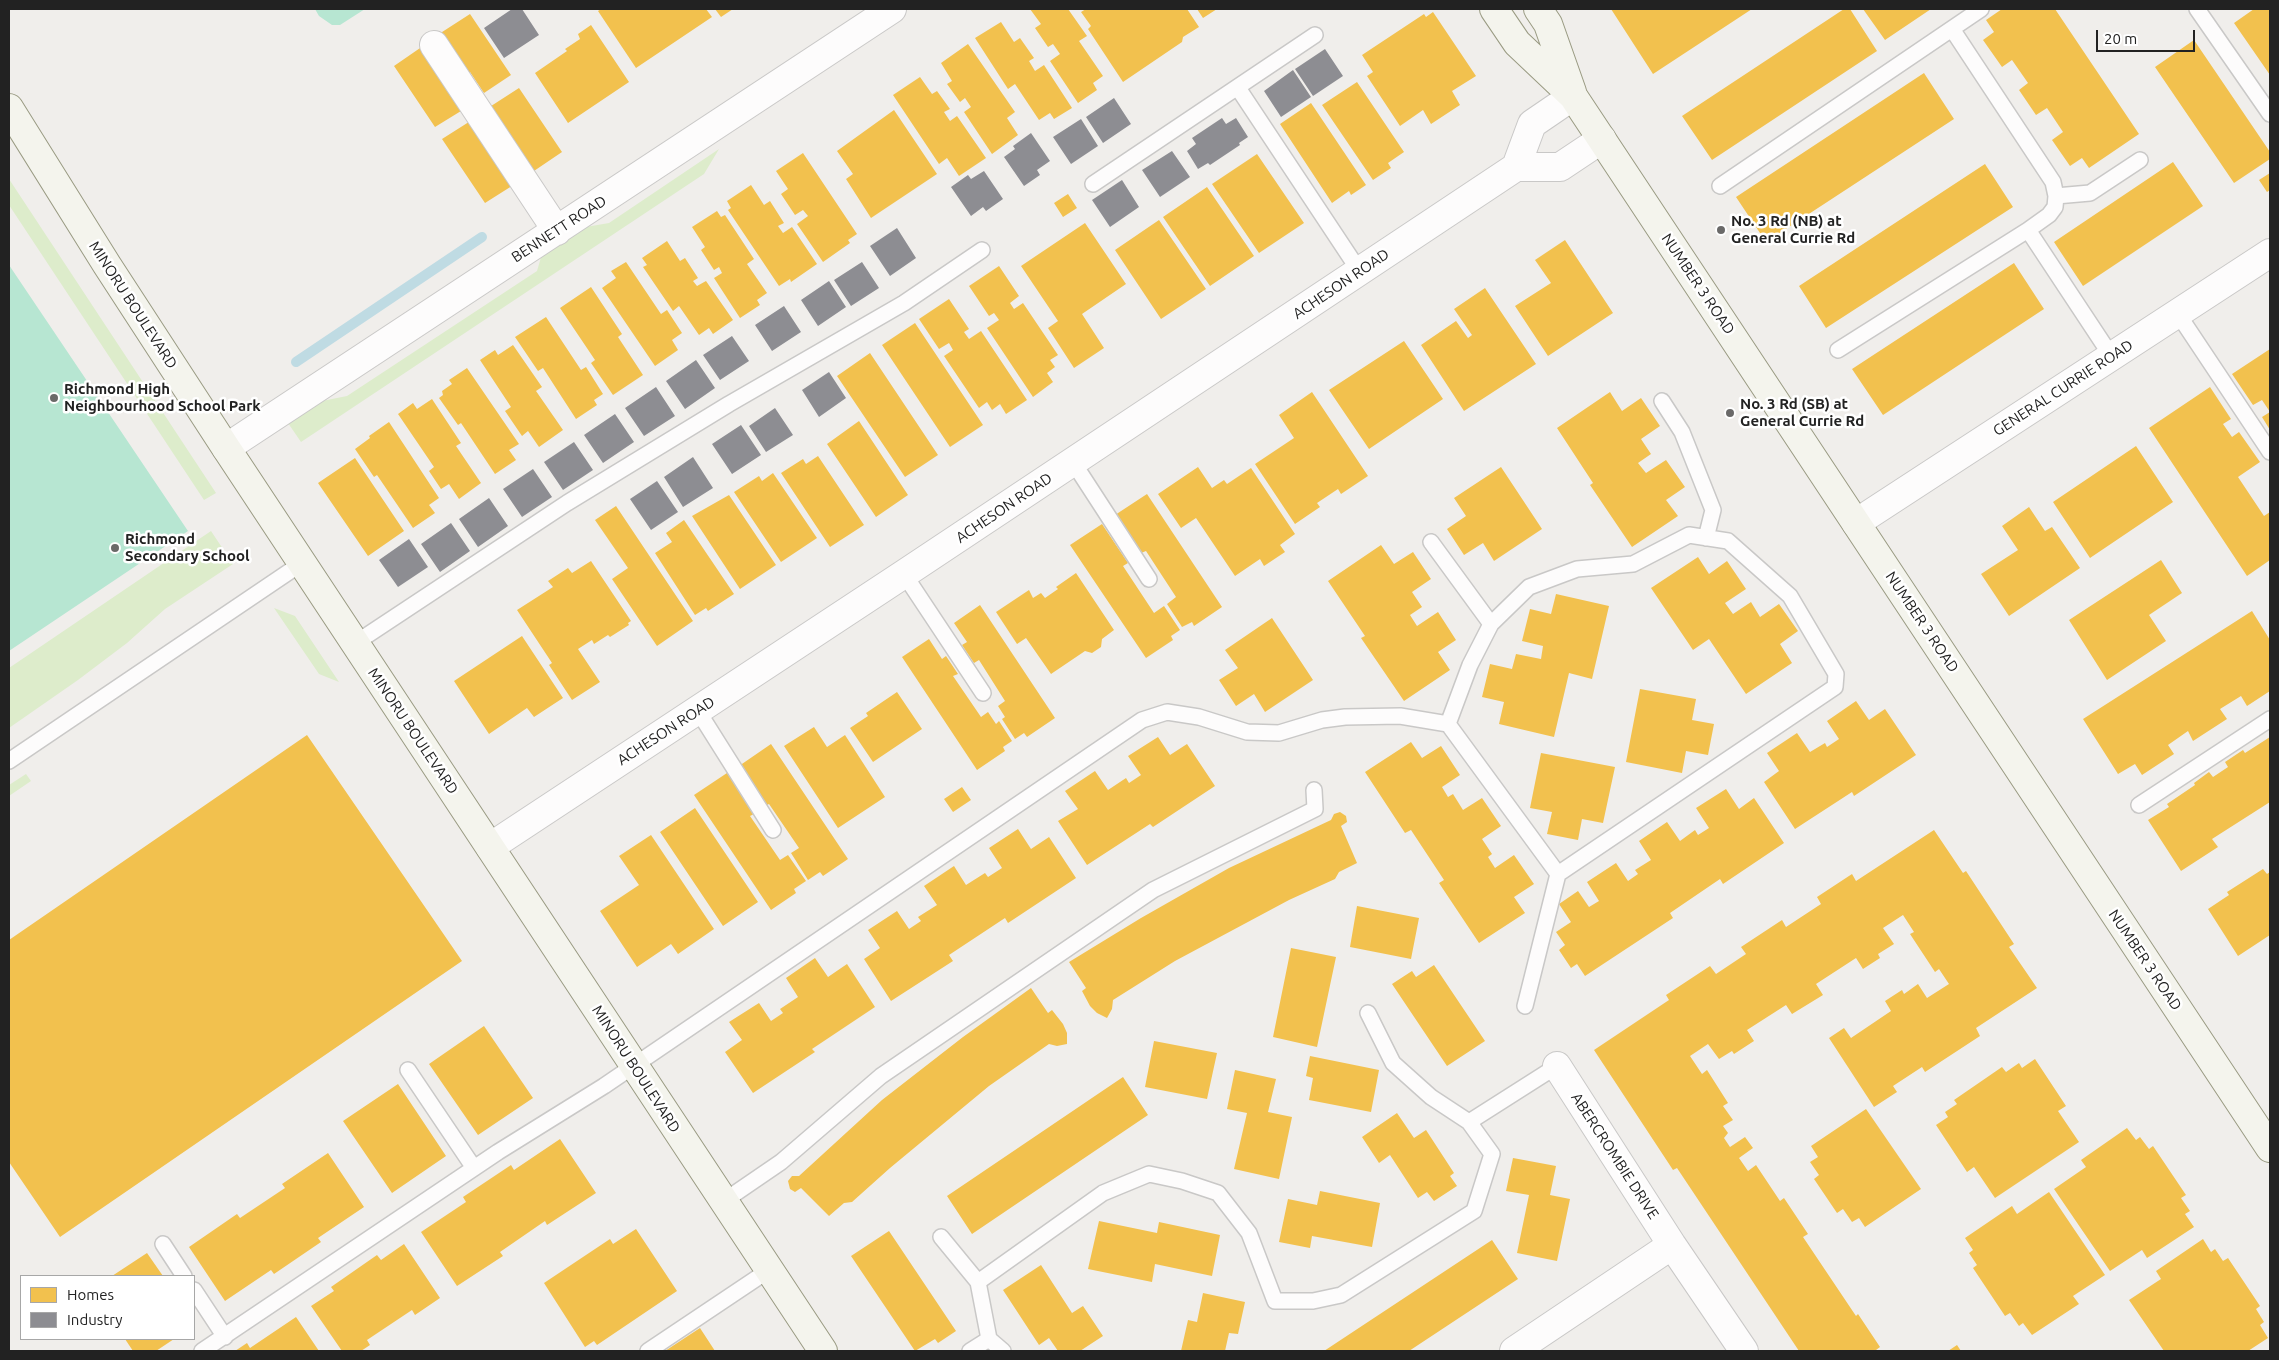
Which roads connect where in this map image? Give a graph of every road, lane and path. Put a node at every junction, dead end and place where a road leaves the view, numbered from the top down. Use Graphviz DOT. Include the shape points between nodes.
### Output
graph roads {
  1 [pos="892,9"];
  2 [pos="1494,9"];
  3 [pos="1538,9"];
  4 [pos="1981,9"];
  5 [pos="2197,9"];
  6 [pos="1952,29"];
  7 [pos="1315,35"];
  8 [pos="434,45"];
  9 [pos="1238,88"];
  10 [pos="1574,96"];
  11 [pos="9,108"];
  12 [pos="2270,114"];
  13 [pos="1602,139"];
  14 [pos="2140,160"];
  15 [pos="1516,167"];
  16 [pos="1093,184"];
  17 [pos="1720,186"];
  18 [pos="2056,196"];
  19 [pos="2028,230"];
  20 [pos="557,231"];
  21 [pos="982,250"];
  22 [pos="2270,253"];
  23 [pos="1360,272"];
  24 [pos="2178,314"];
  25 [pos="1838,350"];
  26 [pos="2112,356"];
  27 [pos="1662,401"];
  28 [pos="226,448"];
  29 [pos="2270,452"];
  30 [pos="1073,462"];
  31 [pos="1856,523"];
  32 [pos="1706,538"];
  33 [pos="1431,542"];
  34 [pos="302,563"];
  35 [pos="904,574"];
  36 [pos="1149,579"];
  37 [pos="1490,624"];
  38 [pos="354,644"];
  39 [pos="983,693"];
  40 [pos="698,710"];
  41 [pos="2270,719"];
  42 [pos="1448,724"];
  43 [pos="9,761"];
  44 [pos="1314,790"];
  45 [pos="2138,805"];
  46 [pos="773,830"];
  47 [pos="490,847"];
  48 [pos="1558,874"];
  49 [pos="1525,1006"];
  50 [pos="1368,1013"];
  51 [pos="634,1066"];
  52 [pos="1557,1066"];
  53 [pos="408,1070"];
  54 [pos="1469,1122"];
  55 [pos="2270,1148"];
  56 [pos="474,1168"];
  57 [pos="724,1201"];
  58 [pos="941,1237"];
  59 [pos="163,1244"];
  60 [pos="1672,1245"];
  61 [pos="769,1270"];
  62 [pos="183,1275"];
  63 [pos="978,1282"];
  64 [pos="195,1291"];
  65 [pos="225,1336"];
  66 [pos="989,1339"];
  67 [pos="202,1351"];
  68 [pos="648,1351"];
  69 [pos="823,1351"];
  70 [pos="970,1351"];
  71 [pos="1003,1351"];
  72 [pos="1514,1351"];
  73 [pos="1744,1351"];
  1 -- 20 [label="street, BENNETT ROAD"];
  2 -- 10 [label="street, NUMBER 3 ROAD" via="1517,43"];
  3 -- 10 [label="street, NUMBER 3 ROAD" via="1548,24"];
  4 -- 6 [label="lane"];
  5 -- 12 [label="lane"];
  6 -- 17 [label="lane"];
  6 -- 18 [label="lane" via="2053,182"];
  7 -- 9 [label="lane"];
  8 -- 20 [label="street"];
  9 -- 16 [label="lane"];
  9 -- 23 [label="lane"];
  10 -- 13 [label="street, NUMBER 3 ROAD"];
  10 -- 15 [label="street" via="1532,124"];
  11 -- 28 [label="street, MINORU BOULEVARD" via="106,265"];
  13 -- 15 [label="street" via="1560,167"];
  13 -- 31 [label="street, NUMBER 3 ROAD"];
  14 -- 18 [label="lane" via="2090,193"];
  15 -- 23 [label="street, ACHESON ROAD"];
  18 -- 19 [label="lane" via="2055,207 2049,215"];
  19 -- 25 [label="lane"];
  19 -- 26 [label="lane"];
  20 -- 28 [label="street, BENNETT ROAD"];
  21 -- 38 [label="lane" via="904,303 567,503"];
  22 -- 24 [label="street, GENERAL CURRIE ROAD"];
  23 -- 30 [label="street, ACHESON ROAD"];
  24 -- 26 [label="street, GENERAL CURRIE ROAD"];
  24 -- 29 [label="lane"];
  26 -- 31 [label="street, GENERAL CURRIE ROAD"];
  27 -- 32 [label="lane" via="1682,432 1713,510"];
  28 -- 34 [label="street, MINORU BOULEVARD"];
  30 -- 35 [label="street, ACHESON ROAD"];
  30 -- 36 [label="lane"];
  31 -- 55 [label="street, NUMBER 3 ROAD"];
  32 -- 37 [label="lane" via="1689,535 1633,564 1577,569 1529,587"];
  32 -- 48 [label="lane" via="1728,541 1790,596 1836,674 1835,686"];
  33 -- 37 [label="lane"];
  34 -- 38 [label="street, MINORU BOULEVARD"];
  34 -- 43 [label="lane"];
  35 -- 39 [label="lane"];
  35 -- 40 [label="street, ACHESON ROAD"];
  37 -- 42 [label="lane" via="1470,665"];
  38 -- 47 [label="street, MINORU BOULEVARD"];
  40 -- 46 [label="lane"];
  40 -- 47 [label="street, ACHESON ROAD"];
  41 -- 45 [label="lane"];
  42 -- 48 [label="lane"];
  42 -- 51 [label="lane" via="1400,716 1345,718 1322,720 1279,732 1247,732 1167,712 1142,720"];
  44 -- 57 [label="lane" via="1315,809 1153,890 881,1076 782,1162"];
  47 -- 51 [label="street, MINORU BOULEVARD"];
  48 -- 49 [label="lane"];
  50 -- 54 [label="lane" via="1393,1063 1431,1097"];
  51 -- 56 [label="lane"];
  51 -- 57 [label="street, MINORU BOULEVARD"];
  52 -- 54 [label="lane"];
  52 -- 60 [label="street, ABERCROMBIE DRIVE"];
  53 -- 56 [label="lane"];
  54 -- 63 [label="lane" via="1492,1154 1474,1211 1341,1295 1313,1301 1275,1301 1249,1233 1218,1193 1149,1174 1103,1193"];
  56 -- 65 [label="lane"];
  57 -- 61 [label="street, MINORU BOULEVARD"];
  58 -- 63 [label="lane"];
  59 -- 62 [label="lane"];
  60 -- 72 [label="street"];
  60 -- 73 [label="street, ABERCROMBIE DRIVE"];
  61 -- 68 [label="lane"];
  61 -- 69 [label="street, MINORU BOULEVARD"];
  63 -- 66 [label="lane"];
  64 -- 65 [label="lane"];
  65 -- 67 [label="lane"];
  66 -- 70 [label="lane"];
  66 -- 71 [label="lane"];
}
